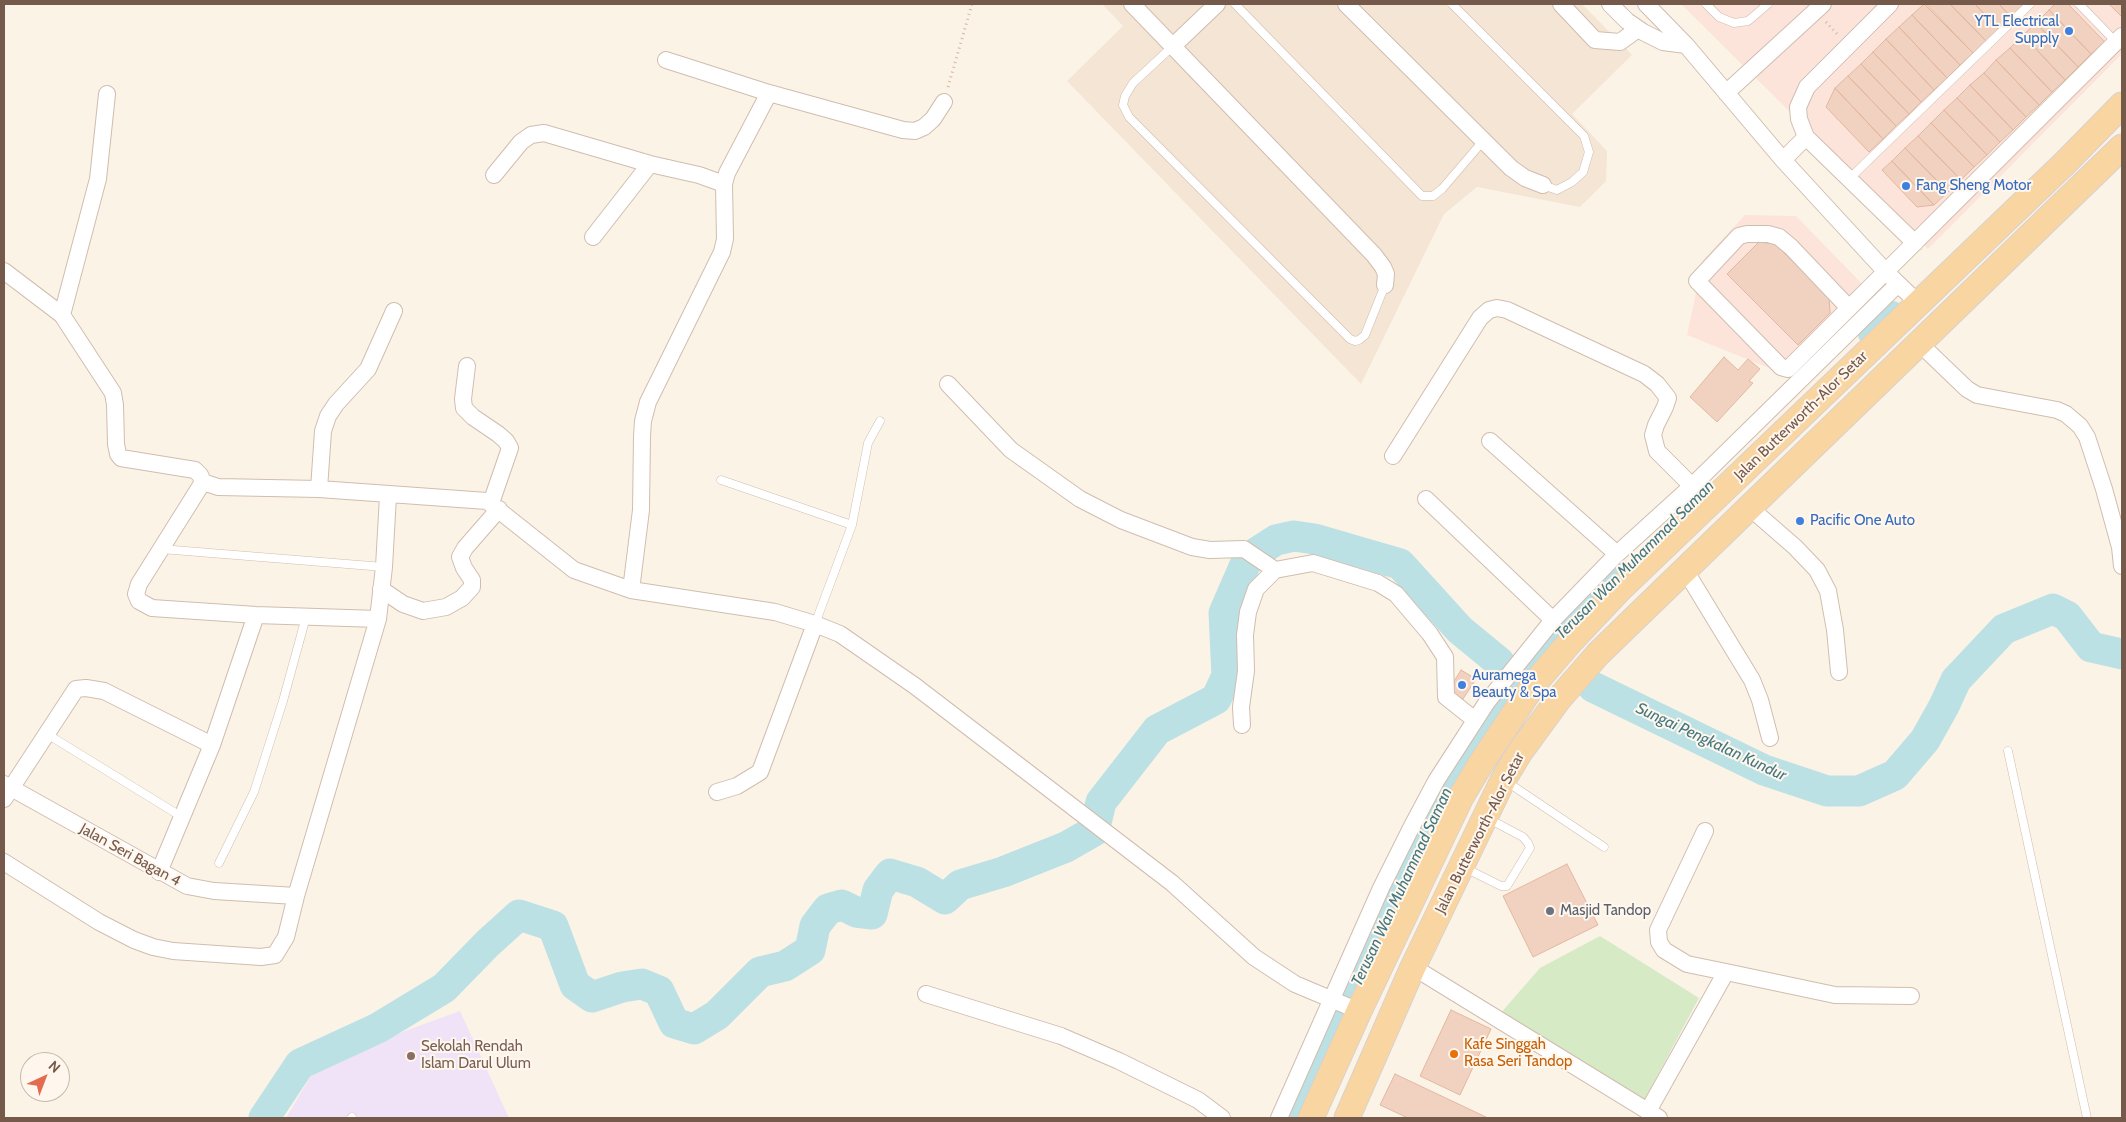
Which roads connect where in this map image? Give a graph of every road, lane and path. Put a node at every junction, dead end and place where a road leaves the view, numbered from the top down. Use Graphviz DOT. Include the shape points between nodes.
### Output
graph roads {
  1 [pos="972,4"];
  2 [pos="1132,4"];
  3 [pos="1217,4"];
  4 [pos="1235,4"];
  5 [pos="1346,4"];
  6 [pos="1452,4"];
  7 [pos="1561,4"];
  8 [pos="1610,4"];
  9 [pos="1646,4"];
  10 [pos="1706,4"];
  11 [pos="1768,4"];
  12 [pos="1890,4"];
  13 [pos="2030,4"];
  14 [pos="2078,4"];
  15 [pos="1820,7"];
  16 [pos="1638,28"];
  17 [pos="2119,39"];
  18 [pos="1173,46"];
  19 [pos="1686,46"];
  20 [pos="1848,46"];
  21 [pos="666,60"];
  22 [pos="769,93"];
  23 [pos="1726,93"];
  24 [pos="107,94"];
  25 [pos="944,102"];
  26 [pos="2122,104"];
  27 [pos="1806,137"];
  28 [pos="1482,141"];
  29 [pos="2122,147"];
  30 [pos="1783,160"];
  31 [pos="650,164"];
  32 [pos="494,176"];
  33 [pos="1848,180"];
  34 [pos="724,184"];
  35 [pos="1543,185"];
  36 [pos="593,237"];
  37 [pos="1915,243"];
  38 [pos="4,271"];
  39 [pos="1886,272"];
  40 [pos="1898,284"];
  41 [pos="1385,285"];
  42 [pos="1919,304"];
  43 [pos="1849,308"];
  44 [pos="394,312"];
  45 [pos="62,315"];
  46 [pos="1920,344"];
  47 [pos="1807,350"];
  48 [pos="1819,362"];
  49 [pos="467,366"];
  50 [pos="948,384"];
  51 [pos="880,421"];
  52 [pos="1490,441"];
  53 [pos="1393,456"];
  54 [pos="721,480"];
  55 [pos="203,482"];
  56 [pos="1692,486"];
  57 [pos="319,489"];
  58 [pos="388,496"];
  59 [pos="1426,500"];
  60 [pos="495,506"];
  61 [pos="1749,507"];
  62 [pos="852,525"];
  63 [pos="161,549"];
  64 [pos="1617,554"];
  65 [pos="2122,566"];
  66 [pos="384,567"];
  67 [pos="1273,568"];
  68 [pos="1685,570"];
  69 [pos="381,589"];
  70 [pos="631,590"];
  71 [pos="256,615"];
  72 [pos="306,617"];
  73 [pos="378,619"];
  74 [pos="1553,620"];
  75 [pos="815,624"];
  76 [pos="1839,672"];
  77 [pos="1475,720"];
  78 [pos="1242,725"];
  79 [pos="47,734"];
  80 [pos="1770,738"];
  81 [pos="212,745"];
  82 [pos="2008,751"];
  83 [pos="1503,780"];
  84 [pos="6,791"];
  85 [pos="717,792"];
  86 [pos="182,816"];
  87 [pos="1485,817"];
  88 [pos="1704,831"];
  89 [pos="1604,847"];
  90 [pos="4,862"];
  91 [pos="219,863"];
  92 [pos="1461,866"];
  93 [pos="159,872"];
  94 [pos="296,896"];
  95 [pos="1413,967"];
  96 [pos="1726,972"];
  97 [pos="926,994"];
  98 [pos="1911,996"];
  99 [pos="1331,1000"];
  100 [pos="1359,1012"];
  101 [pos="1653,1114"];
  102 [pos="1222,1118"];
  103 [pos="1279,1118"];
  104 [pos="1311,1118"];
  105 [pos="1347,1118"];
  106 [pos="2087,1118"];
  1 -- 25 [label="path"];
  2 -- 18 [label="street"];
  3 -- 18 [label="street"];
  4 -- 28 [label="lane" via="1422,196 1433,196 1442,189"];
  5 -- 28 [label="street"];
  6 -- 35 [label="lane" via="1584,136 1590,152 1583,172 1557,190"];
  7 -- 16 [label="street" via="1595,40 1620,42"];
  8 -- 16 [label="street"];
  9 -- 19 [label="street"];
  10 -- 11 [label="lane" via="1720,17 1734,23 1748,21"];
  12 -- 20 [label="street"];
  13 -- 33 [label="lane"];
  14 -- 17 [label="lane"];
  15 -- 20 [label="path"];
  15 -- 23 [label="street"];
  16 -- 19 [label="street" via="1663,42"];
  17 -- 37 [label="street"];
  18 -- 41 [label="street" via="1374,255 1386,274"];
  18 -- 41 [label="lane" via="1133,83 1125,96 1123,104 1129,118 1350,339 1360,340 1364,335"];
  19 -- 23 [label="street"];
  20 -- 27 [label="street" via="1804,93 1798,107"];
  21 -- 22 [label="street"];
  22 -- 25 [label="street" via="915,131 933,119"];
  22 -- 34 [label="street" via="732,159"];
  23 -- 30 [label="street"];
  24 -- 45 [label="street" via="98,179"];
  26 -- 42 [label="main road, Jalan Butterworth-Alor Setar"];
  27 -- 30 [label="street"];
  27 -- 33 [label="street"];
  28 -- 35 [label="street" via="1511,168"];
  29 -- 46 [label="main road, Jalan Butterworth-Alor Setar"];
  30 -- 39 [label="street"];
  31 -- 32 [label="street" via="544,132 521,142"];
  31 -- 34 [label="street"];
  31 -- 36 [label="street"];
  33 -- 37 [label="street"];
  34 -- 70 [label="street" via="726,224 722,252 655,386 643,421 642,510"];
  37 -- 39 [label="street"];
  38 -- 45 [label="street"];
  39 -- 40 [label="street"];
  39 -- 43 [label="street"];
  40 -- 42 [label="street"];
  40 -- 48 [label="street"];
  42 -- 100 [label="main road, Jalan Butterworth-Alor Setar" via="1620,589 1534,684 1461,798"];
  43 -- 47 [label="street"];
  43 -- 47 [label="street" via="1779,237 1738,236 1697,280 1781,367 1788,369"];
  44 -- 57 [label="street" via="368,369 328,416 323,431"];
  45 -- 55 [label="street" via="112,393 116,444 121,458 194,470"];
  46 -- 61 [label="main road, Jalan Butterworth-Alor Setar"];
  46 -- 65 [label="street" via="1977,395 2057,410 2080,426 2087,437 2104,490"];
  47 -- 48 [label="street"];
  48 -- 56 [label="street"];
  49 -- 60 [label="street" via="464,408 498,434 510,448"];
  50 -- 67 [label="street" via="1012,450 1080,499 1121,520 1192,547 1244,549"];
  51 -- 62 [label="lane" via="868,443"];
  52 -- 64 [label="street"];
  53 -- 56 [label="street" via="1480,318 1497,308 1644,374 1657,384 1668,398 1653,435 1657,451"];
  54 -- 62 [label="lane"];
  55 -- 57 [label="street" via="218,487"];
  55 -- 63 [label="street"];
  56 -- 64 [label="street"];
  57 -- 58 [label="street"];
  58 -- 60 [label="street"];
  58 -- 66 [label="street"];
  59 -- 74 [label="street"];
  60 -- 69 [label="street" via="460,557 472,580 472,587 462,598 446,607 423,612 402,604"];
  60 -- 70 [label="street" via="574,570"];
  61 -- 68 [label="main road, Jalan Butterworth-Alor Setar"];
  61 -- 76 [label="street" via="1795,546 1817,570 1828,591"];
  62 -- 75 [label="lane"];
  63 -- 66 [label="lane"];
  63 -- 71 [label="street" via="139,584 136,594 139,601 152,608"];
  64 -- 74 [label="street"];
  66 -- 69 [label="street"];
  67 -- 77 [label="street" via="1313,563 1378,583 1396,594 1430,634 1444,657 1446,697"];
  67 -- 78 [label="street" via="1256,589 1248,612"];
  68 -- 80 [label="street" via="1752,680"];
  68 -- 83 [label="main road, Jalan Butterworth-Alor Setar" via="1598,654 1558,700"];
  69 -- 73 [label="street"];
  70 -- 75 [label="street" via="775,612"];
  71 -- 72 [label="street"];
  71 -- 81 [label="street"];
  72 -- 73 [label="street"];
  72 -- 91 [label="lane" via="254,792"];
  73 -- 94 [label="street"];
  74 -- 77 [label="street" via="1520,658"];
  75 -- 85 [label="street" via="760,772 737,786"];
  75 -- 99 [label="street" via="840,634 915,686 1172,883 1254,957 1295,984"];
  77 -- 99 [label="street" via="1411,828"];
  79 -- 81 [label="street" via="76,689 86,688 104,692"];
  79 -- 84 [label="street"];
  79 -- 86 [label="lane"];
  81 -- 86 [label="street"];
  82 -- 106 [label="lane"];
  83 -- 87 [label="main road, Jalan Butterworth-Alor Setar"];
  83 -- 89 [label="lane"];
  84 -- 93 [label="street, Jalan Seri Bagan 4"];
  86 -- 93 [label="street"];
  87 -- 92 [label="main road, Jalan Butterworth-Alor Setar"];
  87 -- 92 [label="lane" via="1522,837 1530,848 1507,886"];
  88 -- 96 [label="street" via="1658,930 1659,942 1664,950 1687,964"];
  90 -- 94 [label="street" via="125,936 173,951 261,957 275,954 286,937"];
  92 -- 95 [label="main road, Jalan Butterworth-Alor Setar"];
  93 -- 94 [label="street, Jalan Seri Bagan 4" via="186,886 214,891"];
  95 -- 101 [label="street"];
  95 -- 105 [label="main road, Jalan Butterworth-Alor Setar"];
  96 -- 98 [label="street" via="1835,996"];
  96 -- 101 [label="street"];
  97 -- 102 [label="street" via="1061,1036 1198,1100"];
  99 -- 100 [label="street"];
  99 -- 103 [label="street"];
  100 -- 104 [label="main road, Jalan Butterworth-Alor Setar"];
}
